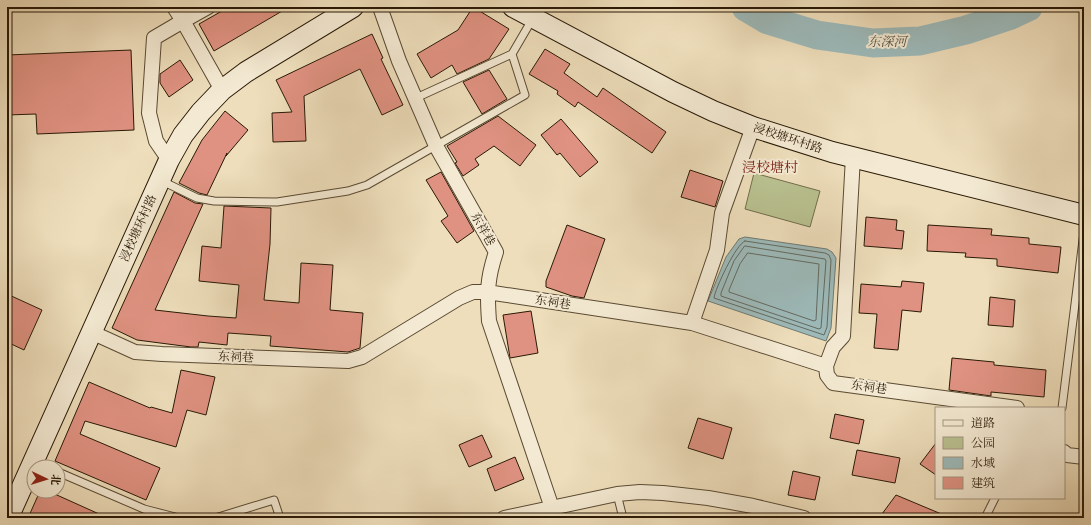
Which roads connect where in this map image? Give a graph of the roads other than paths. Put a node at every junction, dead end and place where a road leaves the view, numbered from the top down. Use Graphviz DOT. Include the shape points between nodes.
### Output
graph roads {
  1 [pos="174,7"];
  2 [pos="208,7"];
  3 [pos="353,7"];
  4 [pos="380,7"];
  5 [pos="513,7"];
  6 [pos="533,18"];
  7 [pos="183,21"];
  8 [pos="512,54"];
  9 [pos="222,90"];
  10 [pos="416,98"];
  11 [pos="753,127"];
  12 [pos="436,146"];
  13 [pos="854,158"];
  14 [pos="169,160"];
  15 [pos="160,180"];
  16 [pos="1084,216"];
  17 [pos="1084,232"];
  18 [pos="487,292"];
  19 [pos="692,323"];
  20 [pos="91,332"];
  21 [pos="826,366"];
  22 [pos="1010,407"];
  23 [pos="1062,407"];
  24 [pos="1065,453"];
  25 [pos="1084,457"];
  26 [pos="66,475"];
  27 [pos="617,494"];
  28 [pos="994,499"];
  29 [pos="552,508"];
  30 [pos="8,518"];
  31 [pos="179,518"];
  32 [pos="215,518"];
  33 [pos="280,518"];
  34 [pos="504,518"];
  35 [pos="623,518"];
  36 [pos="804,518"];
  37 [pos="985,518"];
  1 -- 7 [label="street"];
  2 -- 7 [label="street"];
  3 -- 9 [label="street, 浸校塘环村路" via="246,72"];
  4 -- 10 [label="street, 东祥巷"];
  5 -- 6 [label="street, 浸校塘环村路"];
  6 -- 8 [label="lane"];
  6 -- 11 [label="street, 浸校塘环村路" via="673,92"];
  7 -- 9 [label="street"];
  7 -- 14 [label="street" via="154,38 149,113 156,141"];
  8 -- 10 [label="lane"];
  8 -- 12 [label="lane" via="525,95"];
  9 -- 14 [label="street, 浸校塘环村路" via="201,112"];
  10 -- 12 [label="street, 东祥巷"];
  11 -- 13 [label="street, 浸校塘环村路"];
  11 -- 19 [label="street" via="722,213 717,250"];
  12 -- 15 [label="lane" via="367,185 348,191 277,202 214,201 197,198"];
  12 -- 18 [label="street, 东祥巷" via="496,252"];
  13 -- 16 [label="street, 浸校塘环村路"];
  13 -- 21 [label="street" via="843,336 833,347"];
  14 -- 15 [label="street, 浸校塘环村路"];
  15 -- 20 [label="street, 浸校塘环村路"];
  17 -- 23 [label="lane"];
  18 -- 19 [label="street, 东祠巷"];
  18 -- 20 [label="street, 东祠巷" via="473,292 459,298 362,357 348,361 135,352"];
  18 -- 29 [label="street, 东祥巷" via="489,321"];
  19 -- 21 [label="street, 东祠巷"];
  20 -- 30 [label="street, 浸校塘环村路" via="36,463"];
  21 -- 22 [label="street, 东祠巷" via="827,375 833,382"];
  24 -- 25 [label="street"];
  26 -- 31 [label="lane" via="144,509"];
  27 -- 29 [label="street"];
  27 -- 35 [label="lane"];
  27 -- 36 [label="street" via="662,493 701,498 754,506"];
  28 -- 37 [label="lane"];
  29 -- 34 [label="street"];
  32 -- 33 [label="lane" via="274,500"];
}
